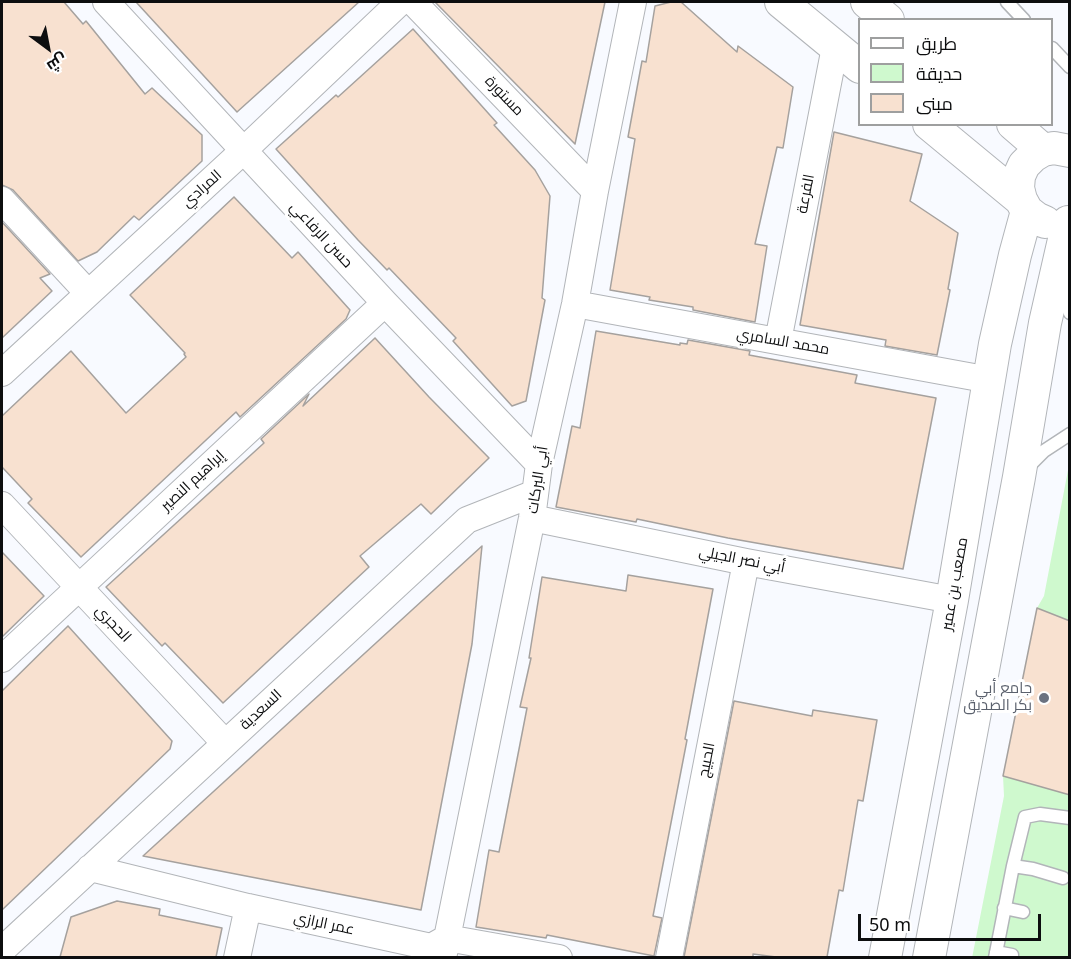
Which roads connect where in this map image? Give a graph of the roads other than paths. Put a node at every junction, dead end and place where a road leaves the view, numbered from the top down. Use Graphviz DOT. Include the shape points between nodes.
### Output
graph roads {
  1 [pos="106,2"];
  2 [pos="400,2"];
  3 [pos="413,2"];
  4 [pos="633,2"];
  5 [pos="782,2"];
  6 [pos="867,2"];
  7 [pos="1007,2"];
  8 [pos="886,18"];
  9 [pos="1022,18"];
  10 [pos="835,47"];
  11 [pos="1053,49"];
  12 [pos="858,65"];
  13 [pos="1070,67"];
  14 [pos="931,126"];
  15 [pos="1016,126"];
  16 [pos="1062,149"];
  17 [pos="243,151"];
  18 [pos="594,191"];
  19 [pos="2,200"];
  20 [pos="1024,205"];
  21 [pos="1069,222"];
  22 [pos="1056,273"];
  23 [pos="88,293"];
  24 [pos="385,303"];
  25 [pos="575,304"];
  26 [pos="1070,313"];
  27 [pos="778,341"];
  28 [pos="2,373"];
  29 [pos="990,380"];
  30 [pos="1070,434"];
  31 [pos="539,464"];
  32 [pos="1019,477"];
  33 [pos="2,505"];
  34 [pos="534,505"];
  35 [pos="746,562"];
  36 [pos="79,587"];
  37 [pos="952,600"];
  38 [pos="2,659"];
  39 [pos="225,743"];
  40 [pos="1070,818"];
  41 [pos="1012,866"];
  42 [pos="90,868"];
  43 [pos="1063,878"];
  44 [pos="248,907"];
  45 [pos="1005,908"];
  46 [pos="1023,912"];
  47 [pos="445,947"];
  48 [pos="11,948"];
  49 [pos="995,955"];
  50 [pos="1012,955"];
  51 [pos="237,957"];
  52 [pos="559,957"];
  53 [pos="669,957"];
  54 [pos="885,957"];
  55 [pos="929,957"];
  1 -- 17 [label="street, حسن الرفاعي"];
  2 -- 17 [label="street, المرادي"];
  3 -- 18 [label="street, مستورة"];
  4 -- 18 [label="street, أبي البركات"];
  5 -- 10 [label="street"];
  6 -- 8 [label="street"];
  7 -- 9 [label="lane"];
  10 -- 12 [label="street"];
  10 -- 27 [label="street, الفرعة"];
  11 -- 13 [label="lane"];
  14 -- 20 [label="street"];
  15 -- 16 [label="street"];
  16 -- 20 [label="street, مصعب بن عمير" via="1033,156 1022,171 1018,188"];
  17 -- 23 [label="street, المرادي"];
  17 -- 24 [label="street, حسن الرفاعي"];
  18 -- 25 [label="street, أبي البركات"];
  19 -- 23 [label="street"];
  20 -- 21 [label="street" via="1046,223"];
  20 -- 29 [label="street, مصعب بن عمير"];
  21 -- 22 [label="street"];
  22 -- 26 [label="lane"];
  22 -- 32 [label="street"];
  23 -- 28 [label="street, المرادي"];
  24 -- 31 [label="street, حسن الرفاعي"];
  24 -- 36 [label="street, إبراهيم النصير"];
  25 -- 27 [label="street, محمد السامري"];
  25 -- 31 [label="street, أبي البركات"];
  27 -- 29 [label="street, محمد السامري"];
  29 -- 37 [label="street, مصعب بن عمير"];
  30 -- 32 [label="lane" via="1044,451"];
  31 -- 34 [label="street, أبي البركات"];
  32 -- 55 [label="street"];
  33 -- 36 [label="street, الحجري"];
  34 -- 35 [label="street, أبي نصر الجيلي"];
  34 -- 39 [label="street, السعدية" via="467,520"];
  34 -- 47 [label="street, أبي البركات"];
  35 -- 37 [label="street, أبي نصر الجيلي"];
  35 -- 53 [label="street, الحبيج"];
  36 -- 38 [label="street, إبراهيم النصير"];
  36 -- 39 [label="street, الحجري"];
  37 -- 54 [label="street, مصعب بن عمير"];
  39 -- 42 [label="street, السعدية"];
  40 -- 41 [label="lane" via="1040,814 1025,817"];
  41 -- 43 [label="lane"];
  41 -- 45 [label="lane"];
  42 -- 44 [label="street, عمر الرازي"];
  42 -- 48 [label="street, السعدية"];
  44 -- 47 [label="street, عمر الرازي"];
  44 -- 51 [label="street"];
  45 -- 46 [label="lane"];
  45 -- 49 [label="lane"];
  47 -- 52 [label="street, عمر الرازي"];
  49 -- 50 [label="lane"];
}
